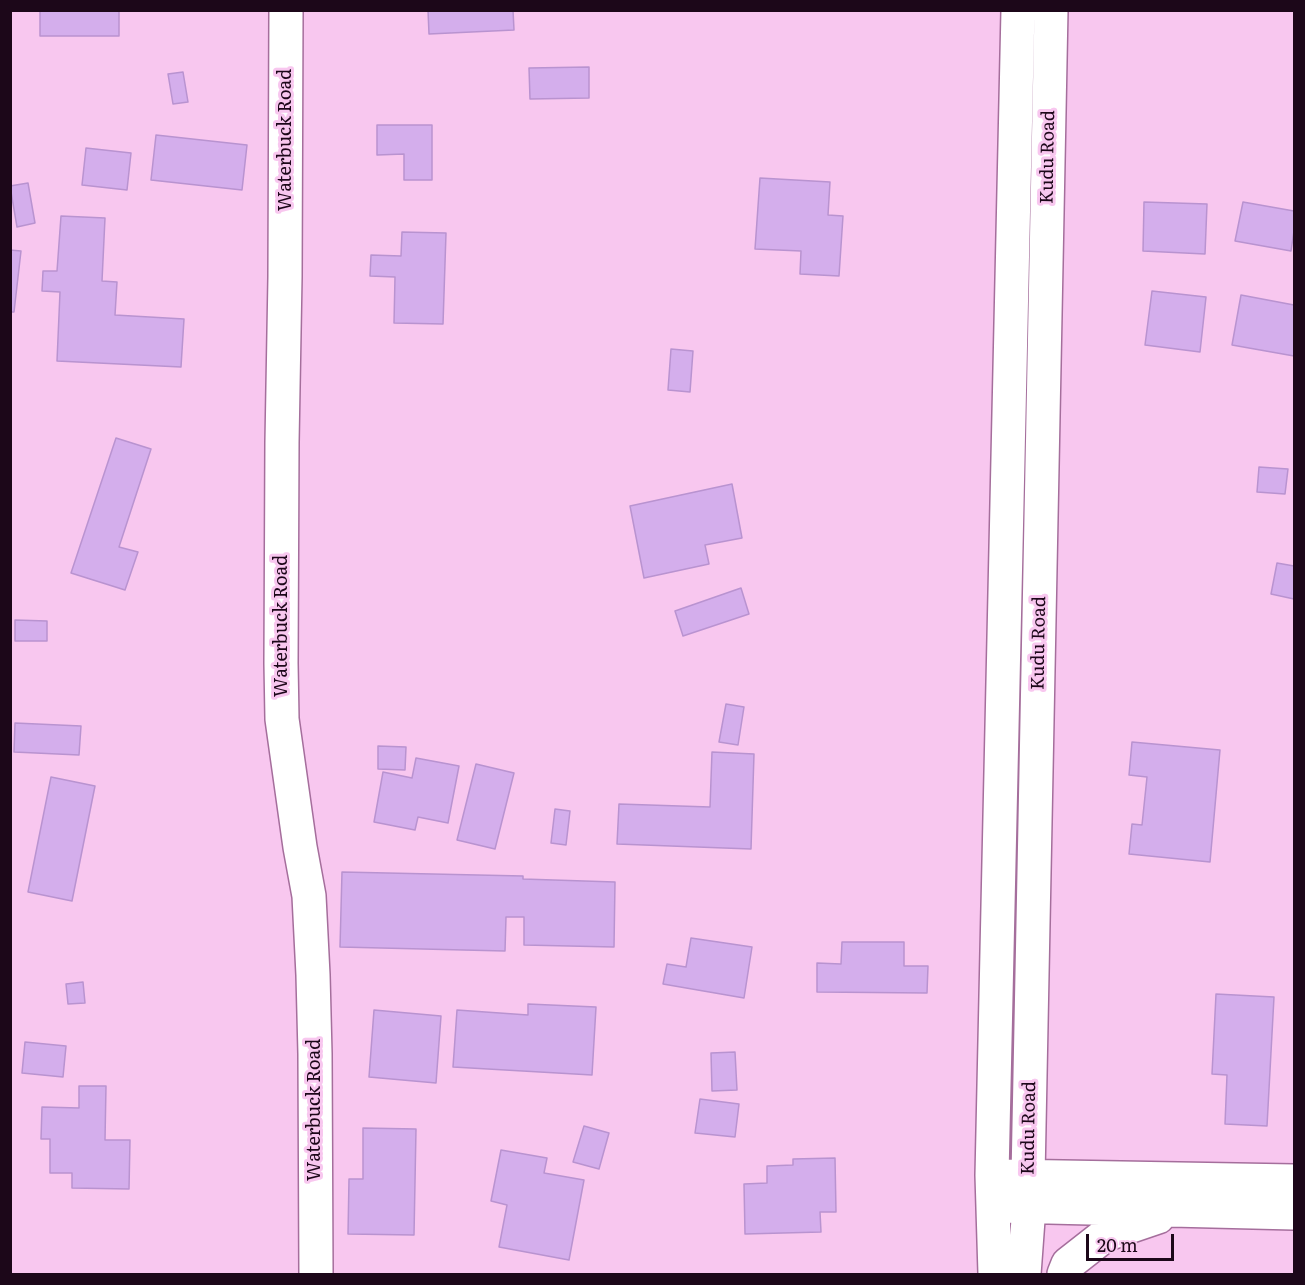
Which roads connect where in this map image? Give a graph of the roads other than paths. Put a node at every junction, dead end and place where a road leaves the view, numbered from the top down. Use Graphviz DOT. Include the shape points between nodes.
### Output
graph roads {
  1 [pos="286,10"];
  2 [pos="1018,10"];
  3 [pos="1051,10"];
  4 [pos="1294,1181"];
  5 [pos="992,1190"];
  6 [pos="1028,1191"];
  7 [pos="1180,1210"];
  8 [pos="1294,1213"];
  9 [pos="316,1275"];
  10 [pos="995,1275"];
  11 [pos="1024,1275"];
  12 [pos="1064,1275"];
  1 -- 9 [label="main road, Waterbuck Road" via="282,719 309,896 312,941"];
  2 -- 5 [label="main road, Kudu Road"];
  3 -- 6 [label="main road, Kudu Road"];
  4 -- 6 [label="main road"];
  5 -- 6 [label="main road"];
  5 -- 10 [label="main road, Kudu Road"];
  6 -- 7 [label="main road"];
  6 -- 11 [label="main road, Kudu Road"];
  7 -- 8 [label="main road"];
  7 -- 12 [label="main road" via="1105,1235 1068,1264"];
}
